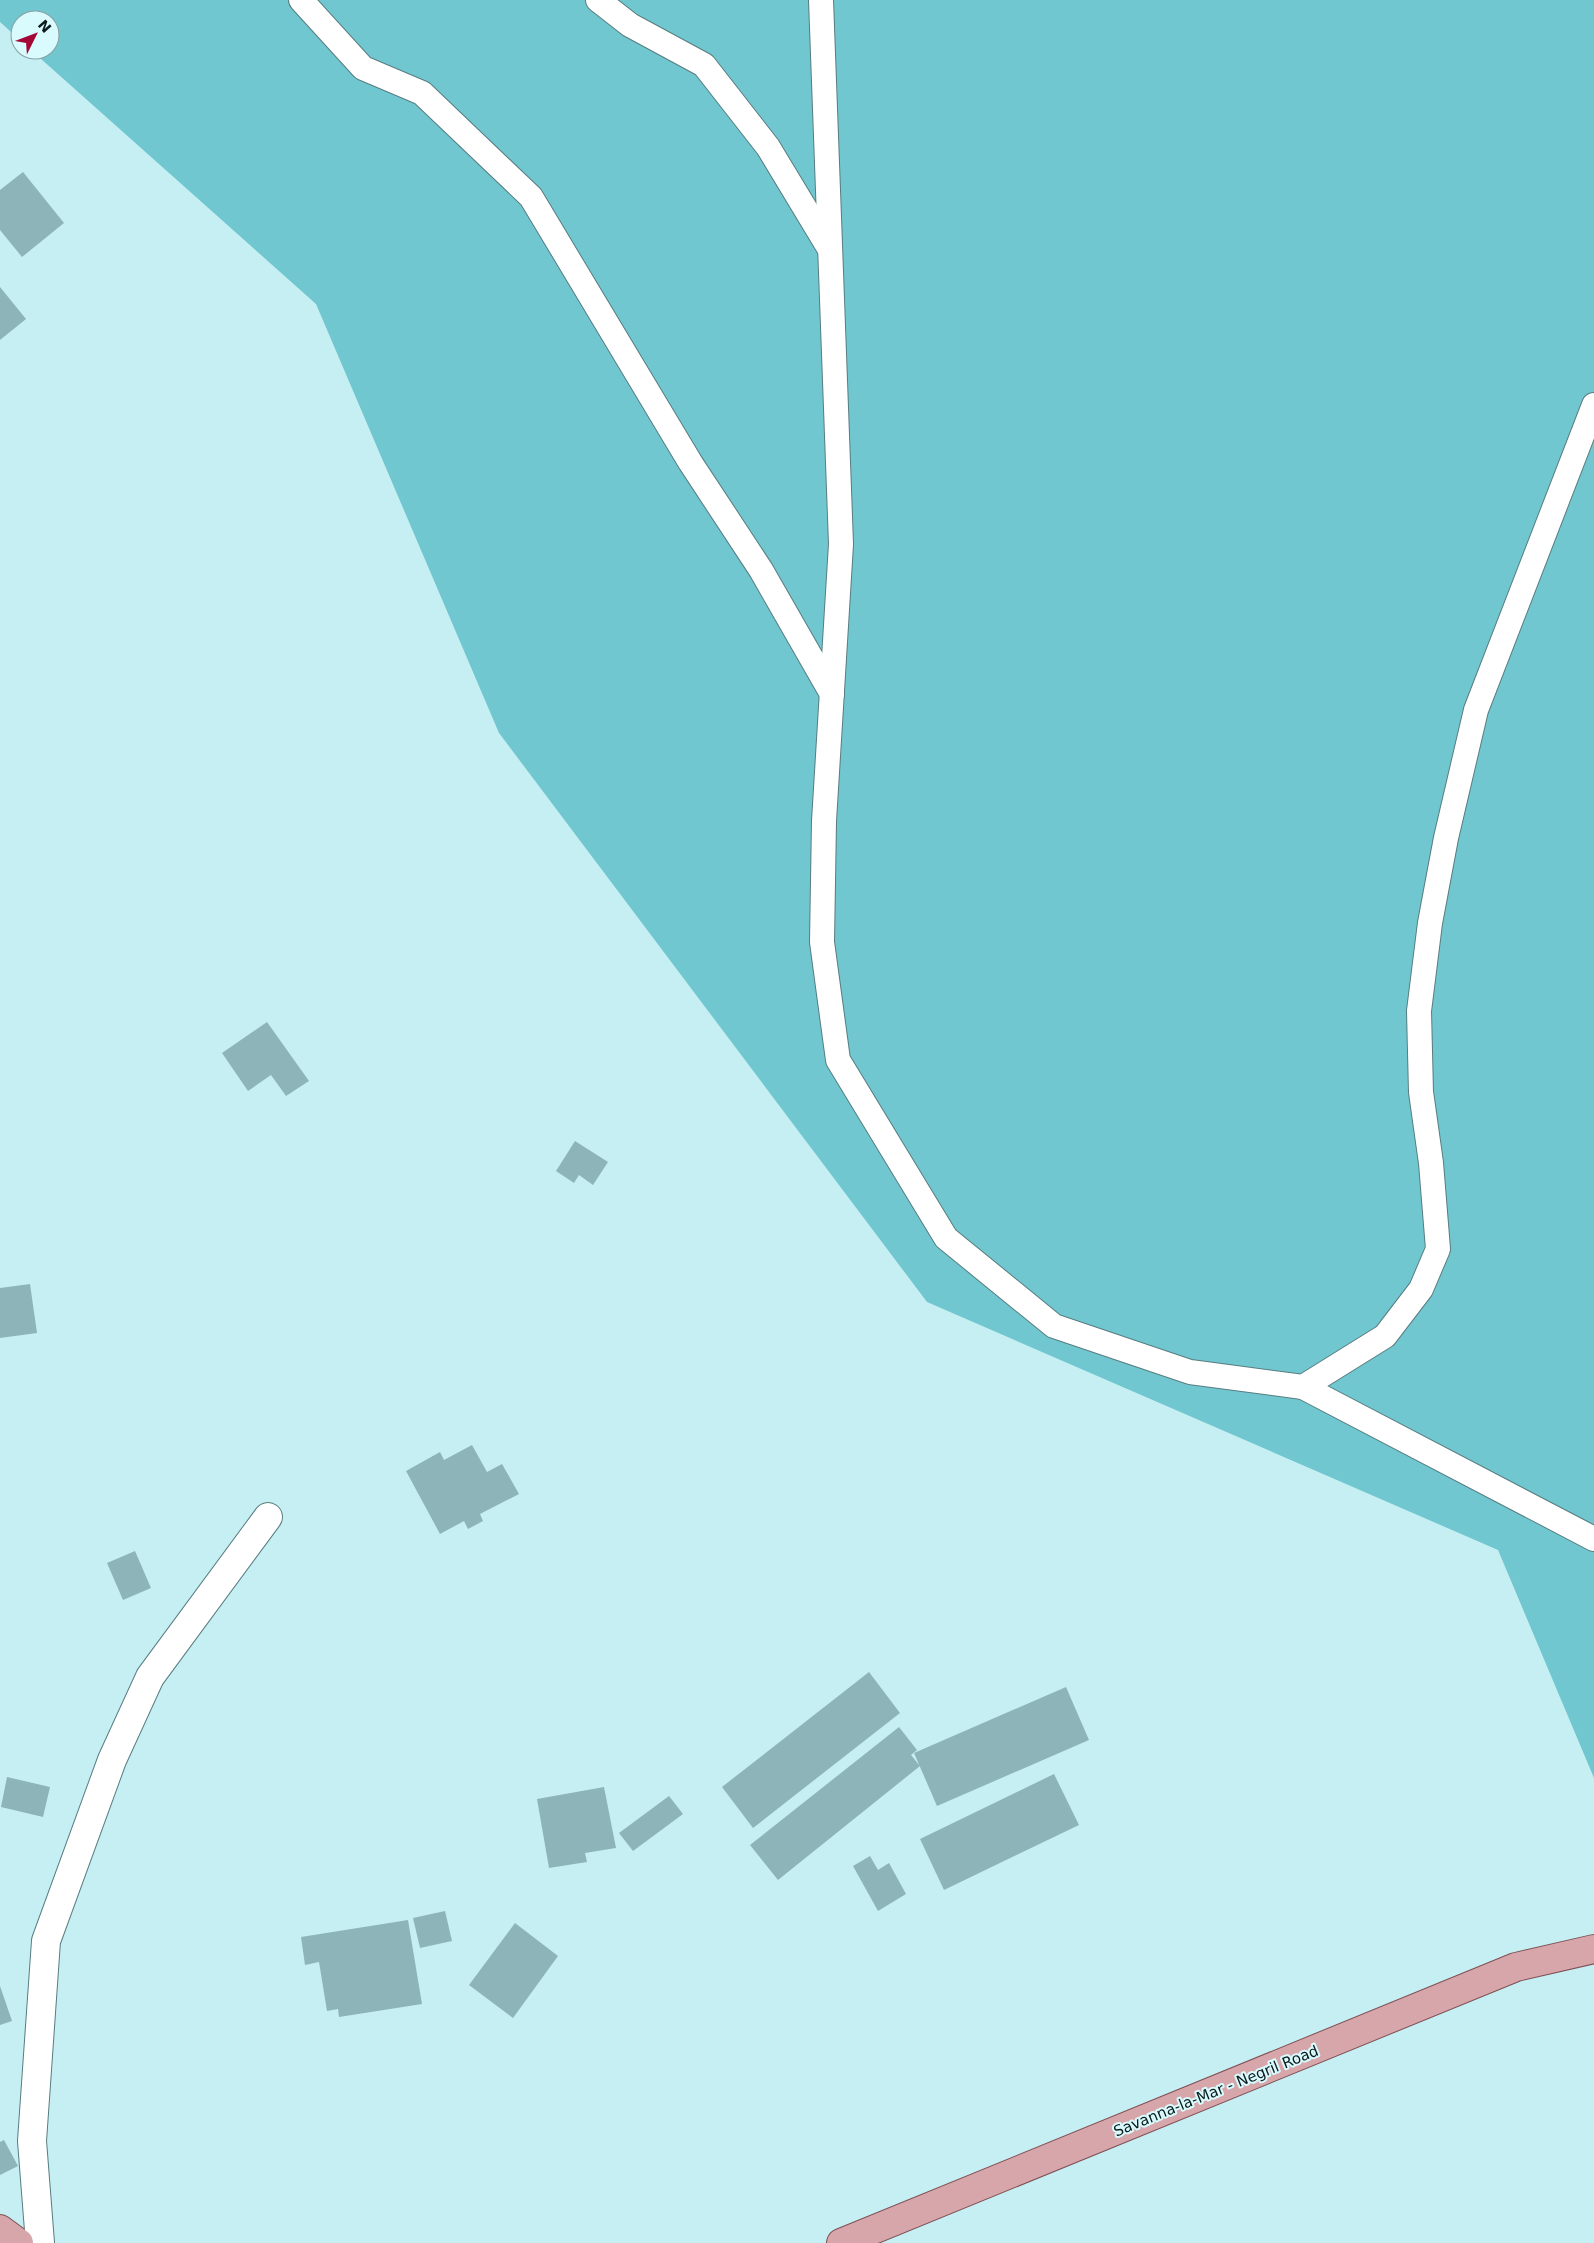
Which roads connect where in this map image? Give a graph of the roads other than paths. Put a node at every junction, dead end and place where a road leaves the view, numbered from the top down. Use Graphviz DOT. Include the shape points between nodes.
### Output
graph roads {
  1 [pos="301,0"];
  2 [pos="598,0"];
  3 [pos="821,0"];
  4 [pos="830,249"];
  5 [pos="1594,405"];
  6 [pos="832,694"];
  7 [pos="1304,1387"];
  8 [pos="268,1517"];
  9 [pos="1594,1539"];
  10 [pos="1594,1949"];
  11 [pos="0,2229"];
  12 [pos="19,2243"];
  13 [pos="40,2243"];
  14 [pos="840,2243"];
  1 -- 6 [label="lane" via="363,68 422,93 531,197 690,462 761,570"];
  2 -- 4 [label="lane" via="630,25 704,65 768,146"];
  3 -- 4 [label="lane"];
  4 -- 6 [label="lane" via="842,544"];
  5 -- 7 [label="lane" via="1476,710 1430,923 1419,1011 1421,1092 1438,1249 1421,1289 1385,1336"];
  6 -- 7 [label="lane" via="824,821 822,942 838,1060 946,1238 1054,1326 1190,1372"];
  7 -- 9 [label="lane"];
  8 -- 13 [label="street" via="150,1677 112,1760 46,1941 32,2141"];
  10 -- 14 [label="main road, Savanna-la-Mar - Negril Road" via="1516,1967"];
  11 -- 12 [label="main road"];
}
